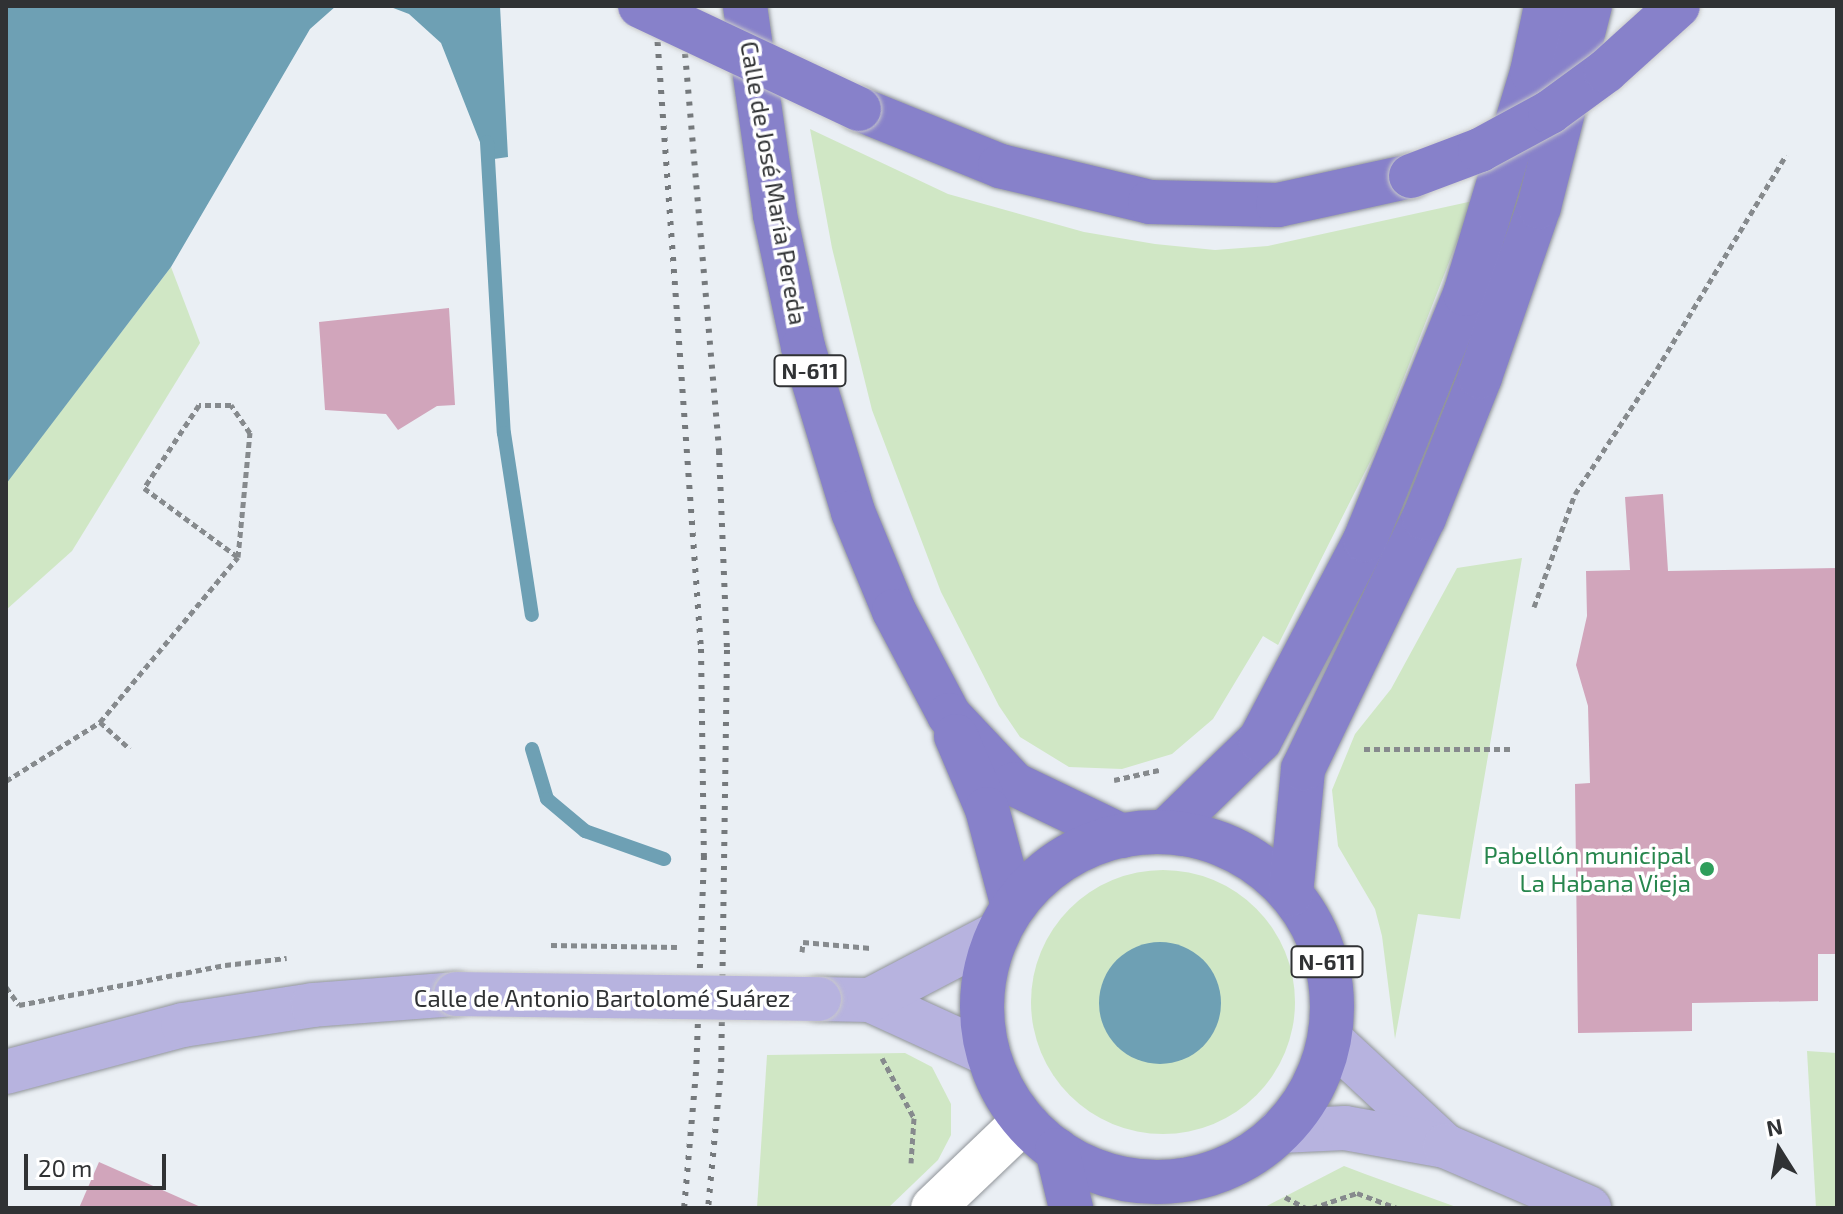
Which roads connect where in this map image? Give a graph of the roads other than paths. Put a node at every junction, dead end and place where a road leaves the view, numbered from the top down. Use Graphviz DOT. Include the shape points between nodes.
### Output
graph roads {
  1 [pos="640,6"];
  2 [pos="745,6"];
  3 [pos="1546,6"];
  4 [pos="1590,6"];
  5 [pos="1678,6"];
  6 [pos="949,715"];
  7 [pos="1165,832"];
  8 [pos="1122,836"];
  9 [pos="1291,894"];
  10 [pos="1006,920"];
  11 [pos="870,1000"];
  12 [pos="1330,1039"];
  13 [pos="988,1054"];
  14 [pos="6,1072"];
  15 [pos="1024,1121"];
  16 [pos="1280,1131"];
  17 [pos="1445,1146"];
  18 [pos="1057,1150"];
  19 [pos="1158,1195"];
  20 [pos="933,1208"];
  21 [pos="1071,1208"];
  22 [pos="1589,1208"];
  1 -- 5 [label="highway, bridge" via="859,109 1000,166 1150,202 1278,205 1411,176 1480,150 1550,112 1606,71"];
  2 -- 6 [label="highway, Calle de José María Pereda / N-611" via="775,215 819,405 888,599"];
  3 -- 7 [label="highway" via="1532,72 1470,280 1387,492 1307,657 1260,740"];
  4 -- 9 [label="highway" via="1539,207 1480,377 1424,518 1303,769"];
  6 -- 8 [label="highway, Calle de José María Pereda / N-611" via="1014,784"];
  6 -- 10 [label="highway, Calle de José María Pereda / N-611" via="987,809"];
  7 -- 8 [label="highway, N-611"];
  7 -- 9 [label="highway, N-611" via="1235,850"];
  8 -- 10 [label="highway, N-611" via="1069,856"];
  9 -- 12 [label="highway, N-611" via="1319,937 1327,962 1332,987"];
  10 -- 11 [label="main road, Calle de Antonio Bartolomé Suárez"];
  10 -- 13 [label="highway, N-611" via="982,1002"];
  11 -- 13 [label="main road, Calle de Antonio Bartolomé Suárez"];
  11 -- 14 [label="main road, Calle de Antonio Bartolomé Suárez, bridge" via="817,980 313,1005 183,1025"];
  12 -- 16 [label="highway, N-611" via="1312,1088"];
  12 -- 17 [label="main road"];
  13 -- 15 [label="highway, N-611" via="1002,1090"];
  15 -- 18 [label="highway, N-611"];
  15 -- 20 [label="street"];
  16 -- 17 [label="main road" via="1345,1128"];
  16 -- 19 [label="highway, N-611" via="1240,1161"];
  17 -- 22 [label="main road"];
  18 -- 19 [label="highway, N-611"];
  18 -- 21 [label="highway"];
}
